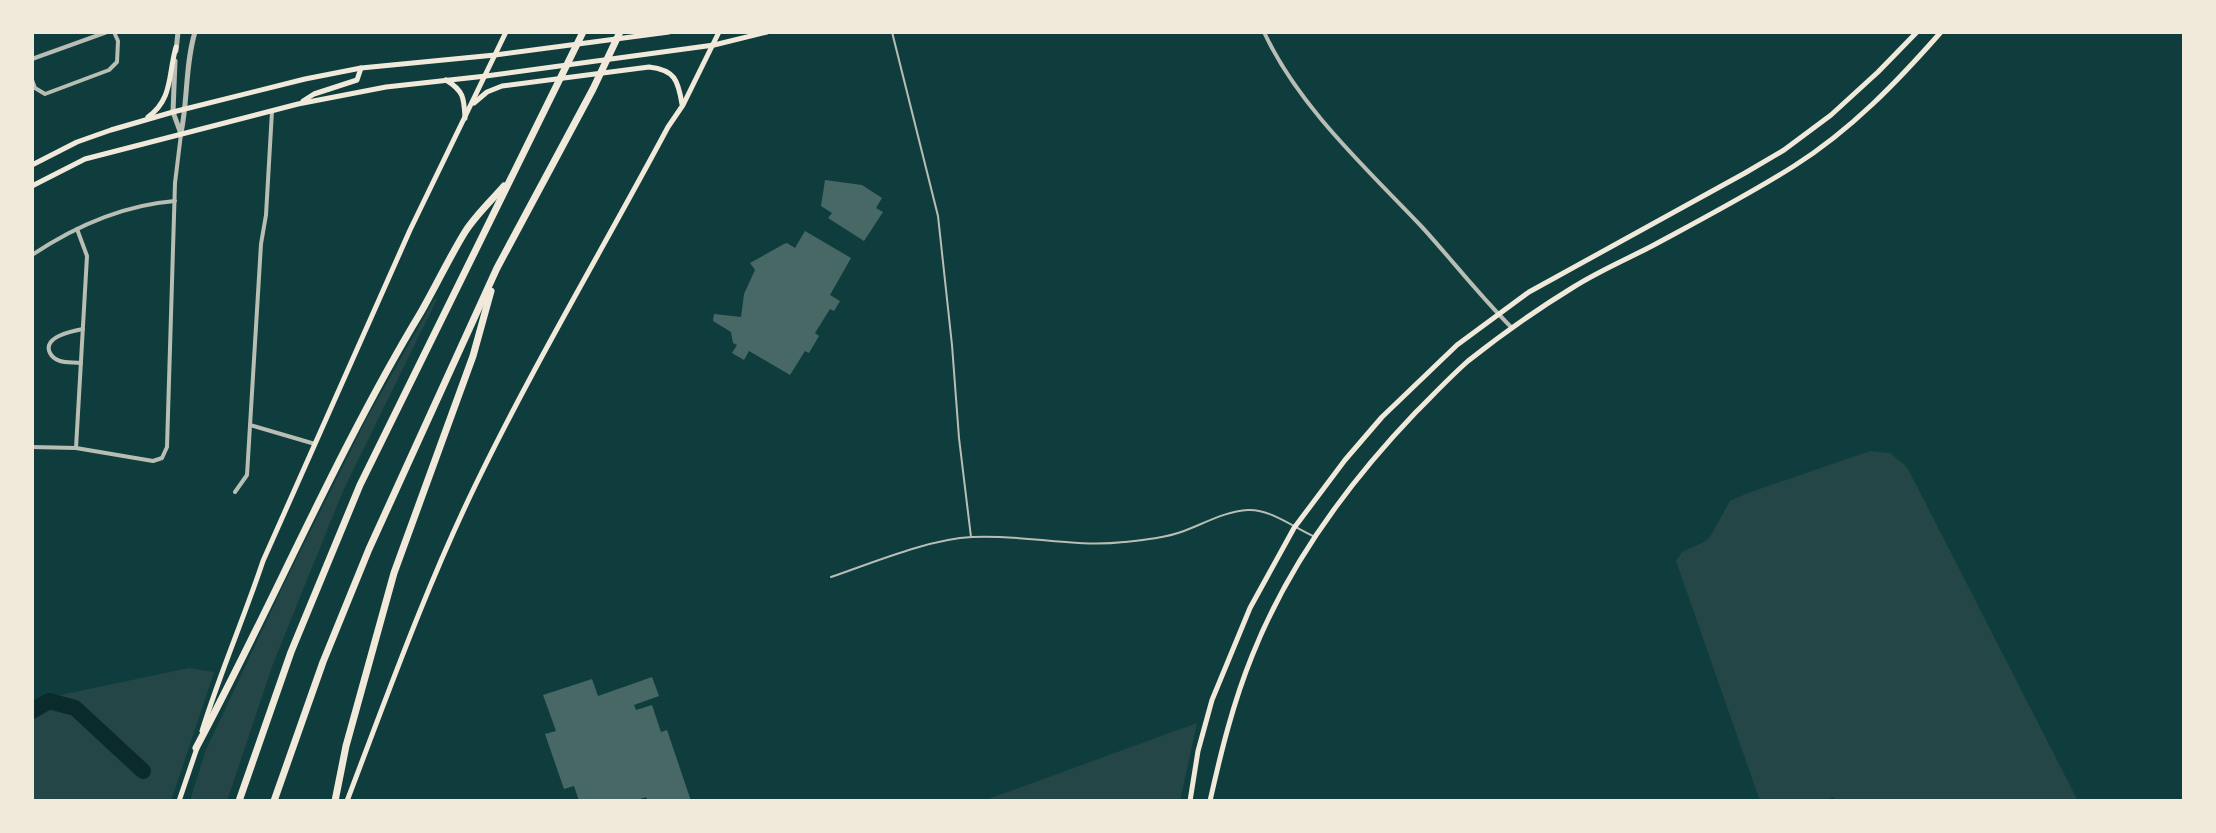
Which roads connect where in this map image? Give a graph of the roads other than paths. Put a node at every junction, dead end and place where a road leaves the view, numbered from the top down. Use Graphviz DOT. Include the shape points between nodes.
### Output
graph roads {
  1 [pos="107,32"];
  2 [pos="114,32"];
  3 [pos="178,32"];
  4 [pos="195,32"];
  5 [pos="506,32"];
  6 [pos="583,32"];
  7 [pos="620,32"];
  8 [pos="669,32"];
  9 [pos="719,32"];
  10 [pos="767,32"];
  11 [pos="892,32"];
  12 [pos="1264,32"];
  13 [pos="1917,32"];
  14 [pos="1941,32"];
  15 [pos="714,45"];
  16 [pos="176,47"];
  17 [pos="495,55"];
  18 [pos="32,59"];
  19 [pos="361,68"];
  20 [pos="486,76"];
  21 [pos="445,79"];
  22 [pos="32,80"];
  23 [pos="298,104"];
  24 [pos="472,104"];
  25 [pos="683,105"];
  26 [pos="186,109"];
  27 [pos="272,111"];
  28 [pos="173,112"];
  29 [pos="465,118"];
  30 [pos="144,120"];
  31 [pos="181,134"];
  32 [pos="32,165"];
  33 [pos="510,178"];
  34 [pos="32,186"];
  35 [pos="175,201"];
  36 [pos="77,229"];
  37 [pos="32,255"];
  38 [pos="497,268"];
  39 [pos="1498,314"];
  40 [pos="1512,328"];
  41 [pos="83,329"];
  42 [pos="81,363"];
  43 [pos="250,425"];
  44 [pos="315,444"];
  45 [pos="32,447"];
  46 [pos="76,448"];
  47 [pos="235,492"];
  48 [pos="1294,528"];
  49 [pos="971,537"];
  50 [pos="1316,538"];
  51 [pos="831,577"];
  52 [pos="196,748"];
  53 [pos="179,801"];
  54 [pos="239,801"];
  55 [pos="274,801"];
  56 [pos="335,801"];
  57 [pos="347,801"];
  58 [pos="1190,801"];
  59 [pos="1210,801"];
  1 -- 18 [label="street"];
  2 -- 22 [label="street" via="117,62 109,70 45,94"];
  3 -- 16 [label="street"];
  4 -- 26 [label="street" via="187,65"];
  5 -- 17 [label="main road"];
  6 -- 33 [label="highway"];
  7 -- 38 [label="highway"];
  8 -- 17 [label="main road"];
  9 -- 15 [label="main road"];
  10 -- 15 [label="main road"];
  11 -- 49 [label="lane" via="938,216"];
  12 -- 39 [label="street" via="1322,120"];
  13 -- 39 [label="main road" via="1841,107 1784,150"];
  14 -- 40 [label="main road" via="1860,117 1796,165 1574,286"];
  15 -- 20 [label="main road"];
  15 -- 25 [label="main road"];
  16 -- 28 [label="street"];
  16 -- 30 [label="main road" via="166,98"];
  17 -- 19 [label="main road"];
  17 -- 20 [label="main road"];
  19 -- 23 [label="main road" via="357,80"];
  19 -- 26 [label="main road"];
  20 -- 21 [label="main road"];
  20 -- 24 [label="main road"];
  21 -- 23 [label="main road"];
  21 -- 29 [label="main road" via="464,98"];
  23 -- 27 [label="main road"];
  24 -- 25 [label="main road" via="502,86 649,67 672,74"];
  24 -- 29 [label="main road"];
  25 -- 57 [label="main road" via="474,487"];
  26 -- 28 [label="main road"];
  26 -- 31 [label="street"];
  27 -- 31 [label="main road"];
  27 -- 43 [label="street"];
  28 -- 30 [label="main road"];
  28 -- 31 [label="street"];
  29 -- 44 [label="main road"];
  30 -- 32 [label="main road" via="77,142"];
  31 -- 34 [label="main road" via="85,159"];
  31 -- 35 [label="street"];
  33 -- 52 [label="highway" via="466,230 371,399"];
  33 -- 54 [label="highway" via="360,485 291,652"];
  35 -- 36 [label="street" via="151,203"];
  35 -- 46 [label="street" via="167,447 162,458 153,461"];
  36 -- 37 [label="street"];
  36 -- 41 [label="street" via="87,256"];
  38 -- 55 [label="highway" via="363,563"];
  38 -- 56 [label="highway" via="473,356 394,573"];
  39 -- 40 [label="street"];
  39 -- 48 [label="main road" via="1457,345 1382,417"];
  40 -- 50 [label="main road" via="1400,428"];
  41 -- 42 [label="street"];
  41 -- 42 [label="street" via="66,332 48,349 59,361"];
  42 -- 46 [label="street"];
  43 -- 44 [label="street"];
  43 -- 47 [label="street" via="247,475"];
  44 -- 52 [label="main road" via="263,561"];
  45 -- 46 [label="street"];
  48 -- 49 [label="lane" via="1276,516 1247,510 1153,539 1119,543"];
  48 -- 50 [label="lane"];
  48 -- 58 [label="main road" via="1250,608 1212,700"];
  49 -- 51 [label="lane" via="938,542"];
  50 -- 59 [label="main road" via="1251,658"];
  52 -- 53 [label="main road"];
}
